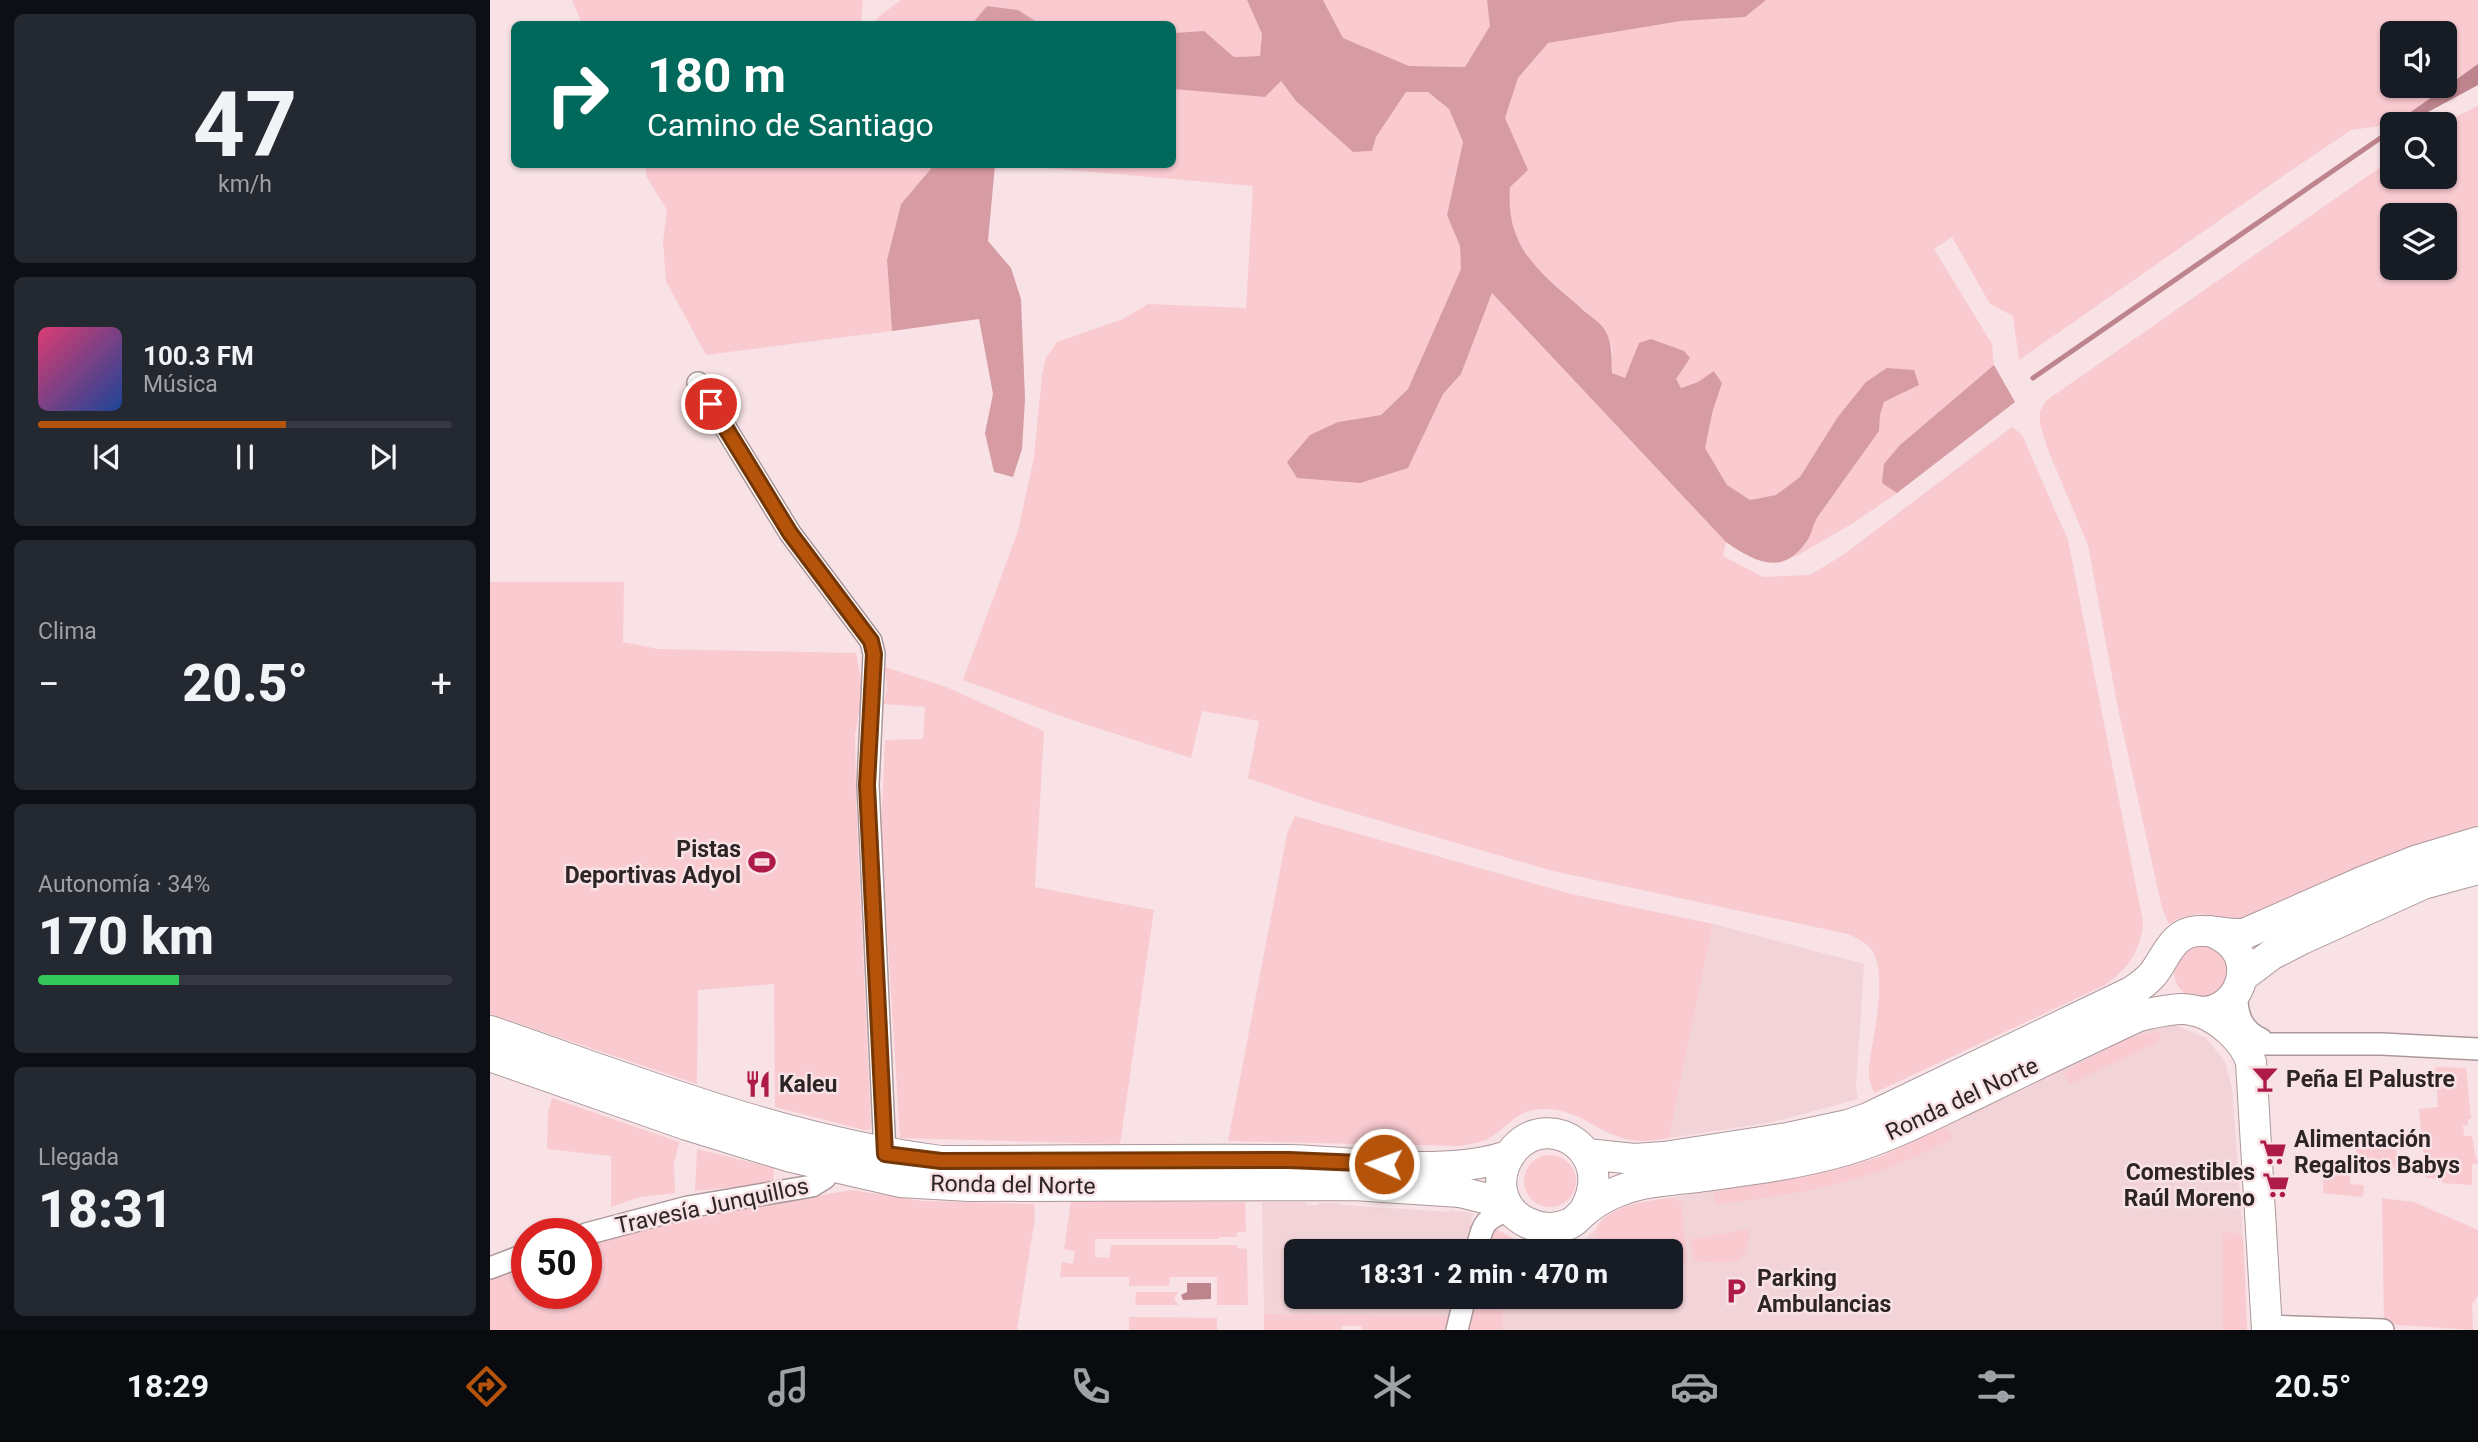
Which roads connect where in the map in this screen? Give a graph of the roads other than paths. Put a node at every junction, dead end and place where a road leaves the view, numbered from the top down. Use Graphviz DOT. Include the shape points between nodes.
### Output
graph roads {
  1 [pos="698,383"];
  2 [pos="2478,842"];
  3 [pos="2478,869"];
  4 [pos="2210,932"];
  5 [pos="2155,970"];
  6 [pos="2247,977"];
  7 [pos="2193,1010"];
  8 [pos="490,1031"];
  9 [pos="2251,1044"];
  10 [pos="2478,1049"];
  11 [pos="490,1056"];
  12 [pos="885,1154"];
  13 [pos="1587,1154"];
  14 [pos="1499,1158"];
  15 [pos="830,1168"];
  16 [pos="1593,1206"];
  17 [pos="1510,1209"];
  18 [pos="602,1230"];
  19 [pos="1479,1239"];
  20 [pos="511,1260"];
  21 [pos="490,1268"];
  22 [pos="1462,1309"];
  23 [pos="2267,1328"];
  24 [pos="1457,1330"];
  25 [pos="2383,1330"];
  1 -- 12 [label="street" via="790,533 871,641 867,785"];
  2 -- 4 [label="main road, Ronda del Norte" via="2362,882 2244,934"];
  3 -- 6 [label="main road, Ronda del Norte" via="2423,884 2302,939"];
  4 -- 5 [label="main road, Ronda del Norte" via="2200,930 2180,937"];
  4 -- 6 [label="main road" via="2232,945"];
  5 -- 7 [label="main road" via="2161,971 2165,989 2177,1004"];
  5 -- 13 [label="main road, Ronda del Norte" via="2131,992 2091,1013 1868,1118 1788,1139 1664,1157"];
  6 -- 7 [label="main road, Ronda del Norte" via="2221,1007"];
  6 -- 9 [label="street" via="2238,1012"];
  7 -- 9 [label="main road"];
  7 -- 16 [label="main road, Ronda del Norte" via="2139,1016 1893,1134 1846,1150 1642,1184"];
  8 -- 12 [label="main road, Ronda del Norte" via="745,1118"];
  9 -- 10 [label="street"];
  9 -- 23 [label="main road"];
  11 -- 15 [label="main road, Ronda del Norte" via="687,1125"];
  12 -- 14 [label="main road, Ronda del Norte" via="941,1161 1289,1160 1432,1167"];
  13 -- 14 [label="main road" via="1564,1137 1549,1134 1522,1142"];
  13 -- 16 [label="main road" via="1595,1183"];
  14 -- 17 [label="main road" via="1503,1195"];
  15 -- 17 [label="main road, Ronda del Norte" via="900,1182 969,1186 1354,1185 1430,1189 1478,1196"];
  15 -- 18 [label="street, Travesía Junquillos" via="825,1178 812,1186 688,1208"];
  16 -- 17 [label="main road" via="1570,1224 1547,1228 1533,1226"];
  17 -- 19 [label="street" via="1483,1224"];
  20 -- 21 [label="street"];
  22 -- 24 [label="street"];
  23 -- 25 [label="street"];
}
